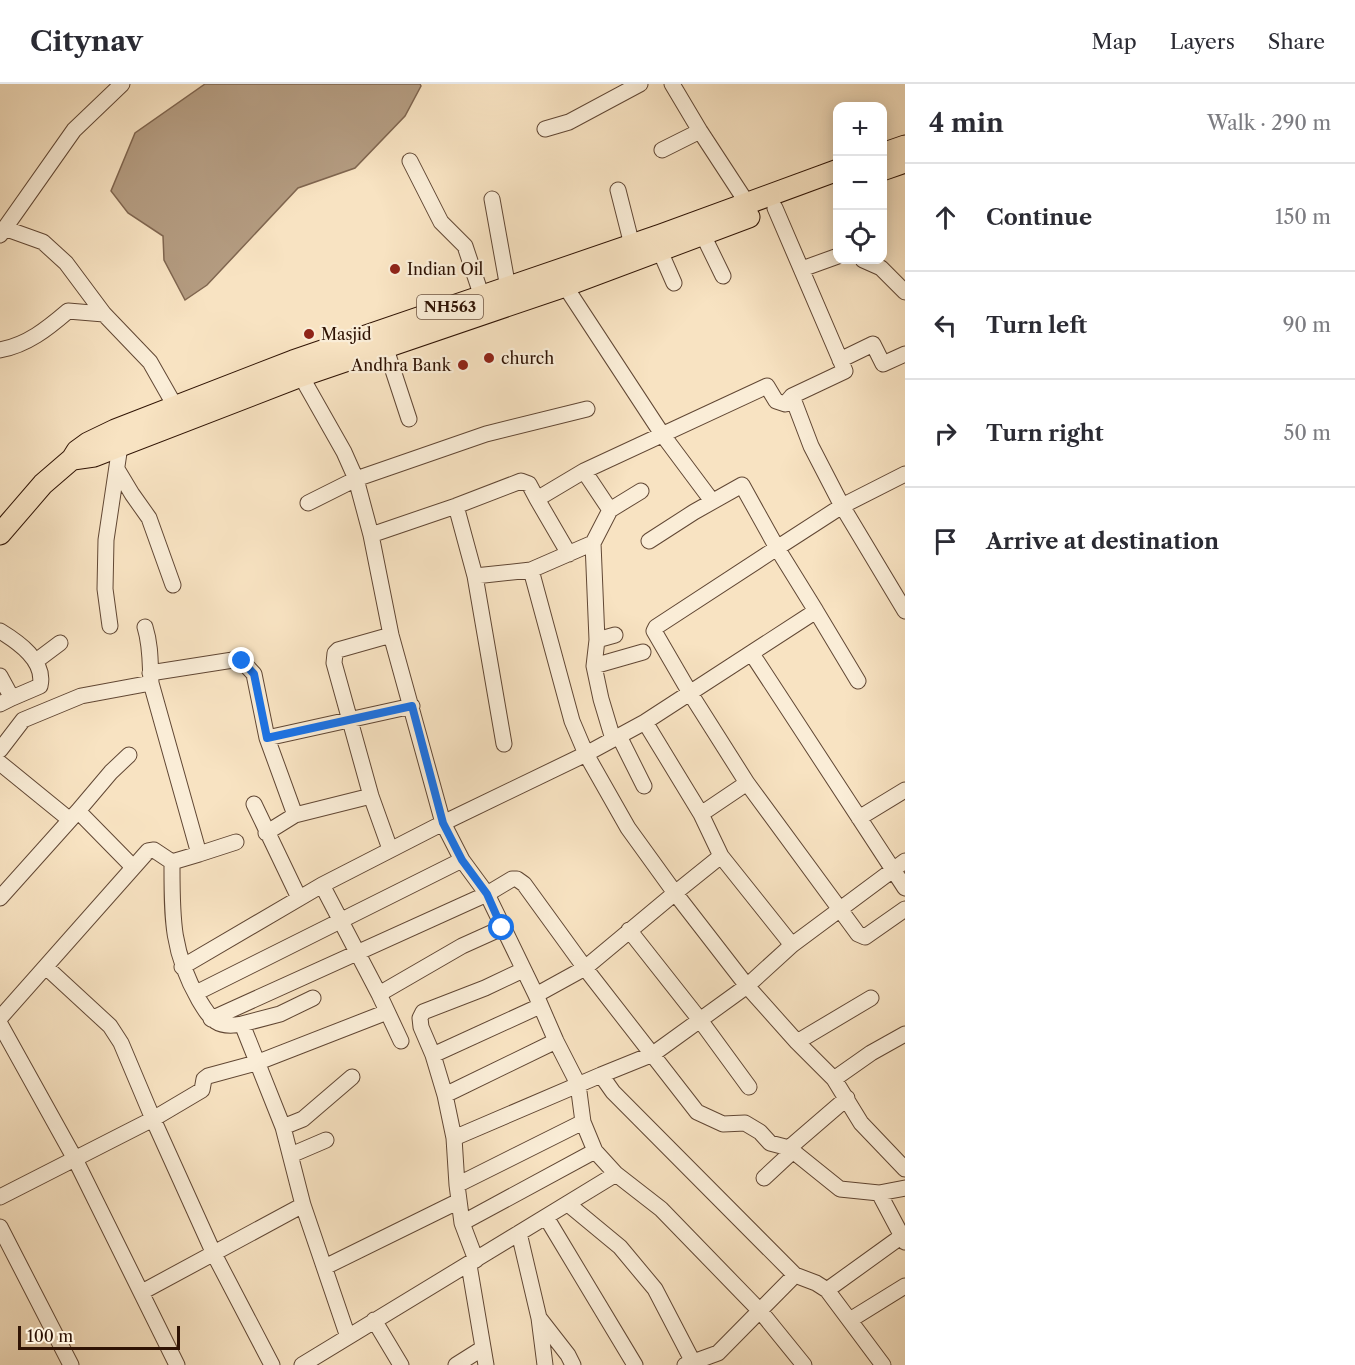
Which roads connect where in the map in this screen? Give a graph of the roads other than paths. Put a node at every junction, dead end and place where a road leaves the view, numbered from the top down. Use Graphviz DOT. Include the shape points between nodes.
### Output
graph roads {
  1 [pos="122,84"];
  2 [pos="640,84"];
  3 [pos="672,84"];
  4 [pos="545,129"];
  5 [pos="700,131"];
  6 [pos="905,146"];
  7 [pos="662,150"];
  8 [pos="887,152"];
  9 [pos="410,161"];
  10 [pos="905,162"];
  11 [pos="887,168"];
  12 [pos="833,171"];
  13 [pos="833,187"];
  14 [pos="618,190"];
  15 [pos="492,199"];
  16 [pos="747,202"];
  17 [pos="775,208"];
  18 [pos="2,232"];
  19 [pos="703,235"];
  20 [pos="632,245"];
  21 [pos="660,251"];
  22 [pos="833,257"];
  23 [pos="872,264"];
  24 [pos="802,269"];
  25 [pos="723,276"];
  26 [pos="674,284"];
  27 [pos="565,286"];
  28 [pos="508,288"];
  29 [pos="905,292"];
  30 [pos="482,297"];
  31 [pos="104,314"];
  32 [pos="385,346"];
  33 [pos="0,350"];
  34 [pos="905,354"];
  35 [pos="840,360"];
  36 [pos="297,369"];
  37 [pos="792,396"];
  38 [pos="175,406"];
  39 [pos="587,409"];
  40 [pos="409,419"];
  41 [pos="662,434"];
  42 [pos="120,446"];
  43 [pos="72,459"];
  44 [pos="117,469"];
  45 [pos="584,471"];
  46 [pos="905,474"];
  47 [pos="356,479"];
  48 [pos="641,491"];
  49 [pos="537,498"];
  50 [pos="712,501"];
  51 [pos="308,503"];
  52 [pos="456,506"];
  53 [pos="842,506"];
  54 [pos="610,510"];
  55 [pos="0,534"];
  56 [pos="371,535"];
  57 [pos="649,541"];
  58 [pos="593,543"];
  59 [pos="777,548"];
  60 [pos="569,555"];
  61 [pos="531,570"];
  62 [pos="475,576"];
  63 [pos="173,585"];
  64 [pos="905,611"];
  65 [pos="816,612"];
  66 [pos="110,626"];
  67 [pos="145,627"];
  68 [pos="0,631"];
  69 [pos="391,635"];
  70 [pos="615,635"];
  71 [pos="597,640"];
  72 [pos="60,643"];
  73 [pos="643,652"];
  74 [pos="752,654"];
  75 [pos="36,661"];
  76 [pos="594,666"];
  77 [pos="0,676"];
  78 [pos="150,678"];
  79 [pos="858,681"];
  80 [pos="690,693"];
  81 [pos="5,702"];
  82 [pos="412,706"];
  83 [pos="350,719"];
  84 [pos="23,720"];
  85 [pos="645,722"];
  86 [pos="267,738"];
  87 [pos="616,738"];
  88 [pos="504,744"];
  89 [pos="0,750"];
  90 [pos="586,754"];
  91 [pos="129,755"];
  92 [pos="0,763"];
  93 [pos="747,783"];
  94 [pos="644,786"];
  95 [pos="905,790"];
  96 [pos="371,796"];
  97 [pos="254,804"];
  98 [pos="295,814"];
  99 [pos="701,814"];
  100 [pos="74,815"];
  101 [pos="859,818"];
  102 [pos="443,823"];
  103 [pos="266,833"];
  104 [pos="236,842"];
  105 [pos="390,849"];
  106 [pos="199,854"];
  107 [pos="721,856"];
  108 [pos="462,860"];
  109 [pos="172,862"];
  110 [pos="899,865"];
  111 [pos="134,867"];
  112 [pos="322,885"];
  113 [pos="905,888"];
  114 [pos="675,893"];
  115 [pos="487,894"];
  116 [pos="0,898"];
  117 [pos="299,898"];
  118 [pos="840,907"];
  119 [pos="905,909"];
  120 [pos="340,920"];
  121 [pos="502,928"];
  122 [pos="629,930"];
  123 [pos="792,945"];
  124 [pos="357,951"];
  125 [pos="46,967"];
  126 [pos="182,967"];
  127 [pos="585,968"];
  128 [pos="523,970"];
  129 [pos="747,986"];
  130 [pos="273,990"];
  131 [pos="196,993"];
  132 [pos="379,994"];
  133 [pos="313,998"];
  134 [pos="871,998"];
  135 [pos="538,1001"];
  136 [pos="387,1012"];
  137 [pos="280,1014"];
  138 [pos="0,1018"];
  139 [pos="210,1019"];
  140 [pos="700,1020"];
  141 [pos="0,1024"];
  142 [pos="242,1024"];
  143 [pos="905,1034"];
  144 [pos="401,1041"];
  145 [pos="556,1041"];
  146 [pos="797,1042"];
  147 [pos="653,1054"];
  148 [pos="433,1055"];
  149 [pos="256,1063"];
  150 [pos="601,1075"];
  151 [pos="351,1077"];
  152 [pos="834,1079"];
  153 [pos="578,1084"];
  154 [pos="749,1087"];
  155 [pos="445,1095"];
  156 [pos="847,1098"];
  157 [pos="153,1119"];
  158 [pos="583,1122"];
  159 [pos="283,1127"];
  160 [pos="454,1138"];
  161 [pos="326,1140"];
  162 [pos="791,1150"];
  163 [pos="595,1151"];
  164 [pos="291,1155"];
  165 [pos="75,1159"];
  166 [pos="905,1169"];
  167 [pos="616,1174"];
  168 [pos="764,1178"];
  169 [pos="457,1185"];
  170 [pos="905,1188"];
  171 [pos="879,1193"];
  172 [pos="0,1197"];
  173 [pos="459,1201"];
  174 [pos="568,1204"];
  175 [pos="303,1205"];
  176 [pos="546,1217"];
  177 [pos="462,1223"];
  178 [pos="0,1227"];
  179 [pos="519,1233"];
  180 [pos="903,1239"];
  181 [pos="214,1254"];
  182 [pos="472,1263"];
  183 [pos="325,1267"];
  184 [pos="795,1275"];
  185 [pos="905,1286"];
  186 [pos="827,1290"];
  187 [pos="142,1292"];
  188 [pos="761,1312"];
  189 [pos="539,1318"];
  190 [pos="374,1320"];
  191 [pos="850,1320"];
  192 [pos="348,1337"];
  193 [pos="483,1348"];
  194 [pos="719,1359"];
  195 [pos="689,1364"];
  196 [pos="71,1365"];
  197 [pos="177,1365"];
  198 [pos="272,1365"];
  199 [pos="302,1365"];
  200 [pos="401,1365"];
  201 [pos="456,1365"];
  202 [pos="486,1365"];
  203 [pos="545,1365"];
  204 [pos="573,1365"];
  205 [pos="635,1365"];
  206 [pos="804,1365"];
  207 [pos="883,1365"];
  1 -- 18 [label="street" via="74,130"];
  2 -- 4 [label="street" via="569,122"];
  3 -- 5 [label="street"];
  5 -- 7 [label="street"];
  5 -- 16 [label="street"];
  6 -- 8 [label="highway"];
  9 -- 30 [label="street" via="441,222 462,242"];
  10 -- 11 [label="highway"];
  12 -- 16 [label="highway, NH563"];
  13 -- 17 [label="highway, NH563"];
  14 -- 20 [label="street"];
  15 -- 28 [label="street"];
  16 -- 20 [label="highway, NH563"];
  17 -- 19 [label="highway, NH563"];
  17 -- 24 [label="street"];
  18 -- 31 [label="street" via="43,242 66,264"];
  19 -- 21 [label="highway, NH563"];
  19 -- 25 [label="street"];
  20 -- 28 [label="highway, NH563"];
  21 -- 26 [label="street"];
  21 -- 27 [label="highway, NH563"];
  22 -- 24 [label="street"];
  23 -- 29 [label="street" via="881,268"];
  24 -- 35 [label="street"];
  27 -- 32 [label="highway, NH563"];
  27 -- 41 [label="street"];
  28 -- 30 [label="highway, NH563"];
  30 -- 36 [label="highway, NH563"];
  31 -- 33 [label="street" via="68,311 40,334 14,348"];
  31 -- 38 [label="street" via="150,362"];
  32 -- 36 [label="highway, NH563"];
  32 -- 40 [label="street"];
  34 -- 35 [label="street" via="883,364 873,344"];
  35 -- 37 [label="street" via="845,371"];
  36 -- 38 [label="highway, NH563"];
  36 -- 42 [label="highway, NH563"];
  36 -- 47 [label="street"];
  37 -- 41 [label="street" via="781,404 767,386"];
  37 -- 53 [label="street" via="811,446"];
  38 -- 43 [label="highway, NH563" via="88,443"];
  39 -- 47 [label="street" via="486,434"];
  41 -- 45 [label="street"];
  41 -- 50 [label="street"];
  42 -- 43 [label="highway, NH563"];
  42 -- 44 [label="street"];
  43 -- 55 [label="highway, NH563" via="43,484"];
  44 -- 63 [label="street" via="149,518"];
  44 -- 66 [label="street" via="106,540 105,590"];
  45 -- 49 [label="street"];
  45 -- 54 [label="street"];
  46 -- 53 [label="street"];
  47 -- 51 [label="street"];
  47 -- 56 [label="street"];
  48 -- 54 [label="street"];
  49 -- 52 [label="street" via="529,484 521,481"];
  49 -- 60 [label="street"];
  50 -- 57 [label="street"];
  50 -- 59 [label="street" via="742,485"];
  52 -- 56 [label="street"];
  52 -- 62 [label="street"];
  53 -- 59 [label="street"];
  53 -- 64 [label="street"];
  54 -- 58 [label="street"];
  56 -- 69 [label="street"];
  58 -- 60 [label="street"];
  58 -- 71 [label="street"];
  59 -- 65 [label="street"];
  59 -- 80 [label="street" via="656,627 656,637"];
  60 -- 61 [label="street"];
  61 -- 62 [label="street"];
  61 -- 90 [label="street" via="572,721"];
  62 -- 88 [label="street"];
  65 -- 74 [label="street"];
  65 -- 79 [label="street"];
  67 -- 78 [label="street" via="150,645"];
  68 -- 75 [label="street"];
  69 -- 82 [label="street"];
  69 -- 83 [label="street" via="335,653 334,663"];
  70 -- 71 [label="street"];
  71 -- 76 [label="street"];
  72 -- 75 [label="street"];
  73 -- 76 [label="street"];
  74 -- 80 [label="street"];
  74 -- 101 [label="street"];
  75 -- 81 [label="street" via="40,686"];
  76 -- 87 [label="street"];
  77 -- 81 [label="street"];
  78 -- 84 [label="street" via="81,696"];
  78 -- 86 [label="street" via="242,661 254,674"];
  78 -- 106 [label="street"];
  80 -- 85 [label="street"];
  80 -- 93 [label="street"];
  81 -- 84 [label="street"];
  82 -- 83 [label="street"];
  82 -- 102 [label="street"];
  83 -- 86 [label="street"];
  83 -- 96 [label="street"];
  84 -- 89 [label="street"];
  85 -- 87 [label="street"];
  85 -- 99 [label="street"];
  86 -- 98 [label="street"];
  87 -- 90 [label="street"];
  87 -- 94 [label="street"];
  90 -- 102 [label="street"];
  90 -- 114 [label="street" via="628,828"];
  91 -- 100 [label="street"];
  92 -- 100 [label="street"];
  93 -- 99 [label="street"];
  93 -- 118 [label="street"];
  95 -- 101 [label="street"];
  96 -- 98 [label="street"];
  96 -- 105 [label="street"];
  97 -- 103 [label="street"];
  98 -- 103 [label="street"];
  99 -- 107 [label="street"];
  100 -- 111 [label="street"];
  100 -- 116 [label="street"];
  101 -- 110 [label="street"];
  102 -- 105 [label="street"];
  102 -- 108 [label="street"];
  103 -- 117 [label="street"];
  104 -- 106 [label="street"];
  105 -- 112 [label="street"];
  106 -- 109 [label="street"];
  107 -- 114 [label="street"];
  107 -- 123 [label="street"];
  108 -- 115 [label="street"];
  108 -- 120 [label="street"];
  109 -- 111 [label="street" via="151,850"];
  109 -- 126 [label="street" via="172,915"];
  110 -- 113 [label="street"];
  110 -- 118 [label="street"];
  111 -- 125 [label="street"];
  112 -- 117 [label="street"];
  112 -- 120 [label="street"];
  114 -- 122 [label="street"];
  114 -- 129 [label="street"];
  115 -- 121 [label="street"];
  115 -- 124 [label="street"];
  115 -- 127 [label="street" via="512,879 524,884"];
  117 -- 126 [label="street"];
  118 -- 119 [label="street" via="858,934 865,937"];
  118 -- 123 [label="street"];
  120 -- 124 [label="street"];
  120 -- 131 [label="street"];
  121 -- 128 [label="street"];
  121 -- 132 [label="street" via="462,946"];
  122 -- 127 [label="street"];
  122 -- 140 [label="street"];
  123 -- 129 [label="street"];
  124 -- 130 [label="street"];
  124 -- 132 [label="street"];
  125 -- 138 [label="street"];
  125 -- 157 [label="street" via="110,1026"];
  126 -- 131 [label="street"];
  127 -- 135 [label="street"];
  127 -- 147 [label="street"];
  128 -- 135 [label="street"];
  128 -- 148 [label="street" via="423,1012 421,1027"];
  129 -- 140 [label="street"];
  129 -- 146 [label="street"];
  130 -- 137 [label="street"];
  130 -- 139 [label="street"];
  131 -- 139 [label="street"];
  132 -- 136 [label="street"];
  133 -- 137 [label="street"];
  134 -- 146 [label="street"];
  135 -- 145 [label="street"];
  135 -- 148 [label="street"];
  136 -- 144 [label="street"];
  136 -- 149 [label="street"];
  137 -- 142 [label="street"];
  139 -- 142 [label="street" via="229,1027"];
  140 -- 147 [label="street"];
  140 -- 154 [label="street"];
  141 -- 165 [label="street"];
  142 -- 149 [label="street"];
  143 -- 152 [label="street"];
  145 -- 153 [label="street"];
  145 -- 155 [label="street"];
  146 -- 152 [label="street"];
  147 -- 150 [label="street"];
  147 -- 162 [label="street" via="697,1112 723,1124 745,1123 770,1143"];
  148 -- 155 [label="street"];
  149 -- 157 [label="street" via="208,1076 202,1090"];
  149 -- 159 [label="street"];
  150 -- 153 [label="street"];
  150 -- 184 [label="street" via="613,1092"];
  151 -- 159 [label="street" via="303,1119"];
  152 -- 156 [label="street"];
  153 -- 158 [label="street"];
  153 -- 160 [label="street"];
  155 -- 160 [label="street"];
  156 -- 162 [label="street"];
  156 -- 166 [label="street" via="861,1123"];
  157 -- 165 [label="street"];
  157 -- 181 [label="street"];
  158 -- 163 [label="street"];
  158 -- 169 [label="street"];
  159 -- 164 [label="street"];
  160 -- 169 [label="street"];
  161 -- 164 [label="street"];
  162 -- 168 [label="street"];
  162 -- 171 [label="street" via="840,1189"];
  163 -- 167 [label="street"];
  163 -- 177 [label="street"];
  164 -- 175 [label="street"];
  165 -- 172 [label="street"];
  165 -- 187 [label="street"];
  167 -- 174 [label="street"];
  167 -- 188 [label="street" via="661,1209"];
  169 -- 173 [label="street"];
  170 -- 171 [label="street"];
  171 -- 180 [label="street"];
  173 -- 177 [label="street"];
  173 -- 183 [label="street"];
  174 -- 176 [label="street"];
  174 -- 195 [label="street" via="620,1247 655,1289"];
  175 -- 181 [label="street"];
  175 -- 183 [label="street"];
  176 -- 179 [label="street"];
  176 -- 205 [label="street"];
  177 -- 182 [label="street"];
  178 -- 196 [label="street"];
  179 -- 182 [label="street"];
  179 -- 189 [label="street"];
  180 -- 186 [label="street"];
  181 -- 187 [label="street"];
  181 -- 198 [label="street"];
  182 -- 190 [label="street"];
  182 -- 193 [label="street"];
  183 -- 192 [label="street"];
  184 -- 186 [label="street"];
  184 -- 188 [label="street"];
  185 -- 191 [label="street"];
  186 -- 191 [label="street"];
  187 -- 197 [label="street"];
  188 -- 194 [label="street"];
  188 -- 206 [label="street"];
  189 -- 203 [label="street"];
  189 -- 204 [label="street"];
  190 -- 192 [label="street"];
  190 -- 200 [label="street"];
  191 -- 207 [label="street"];
  192 -- 199 [label="street"];
  193 -- 201 [label="street"];
  193 -- 202 [label="street"];
  194 -- 195 [label="street"];
}
